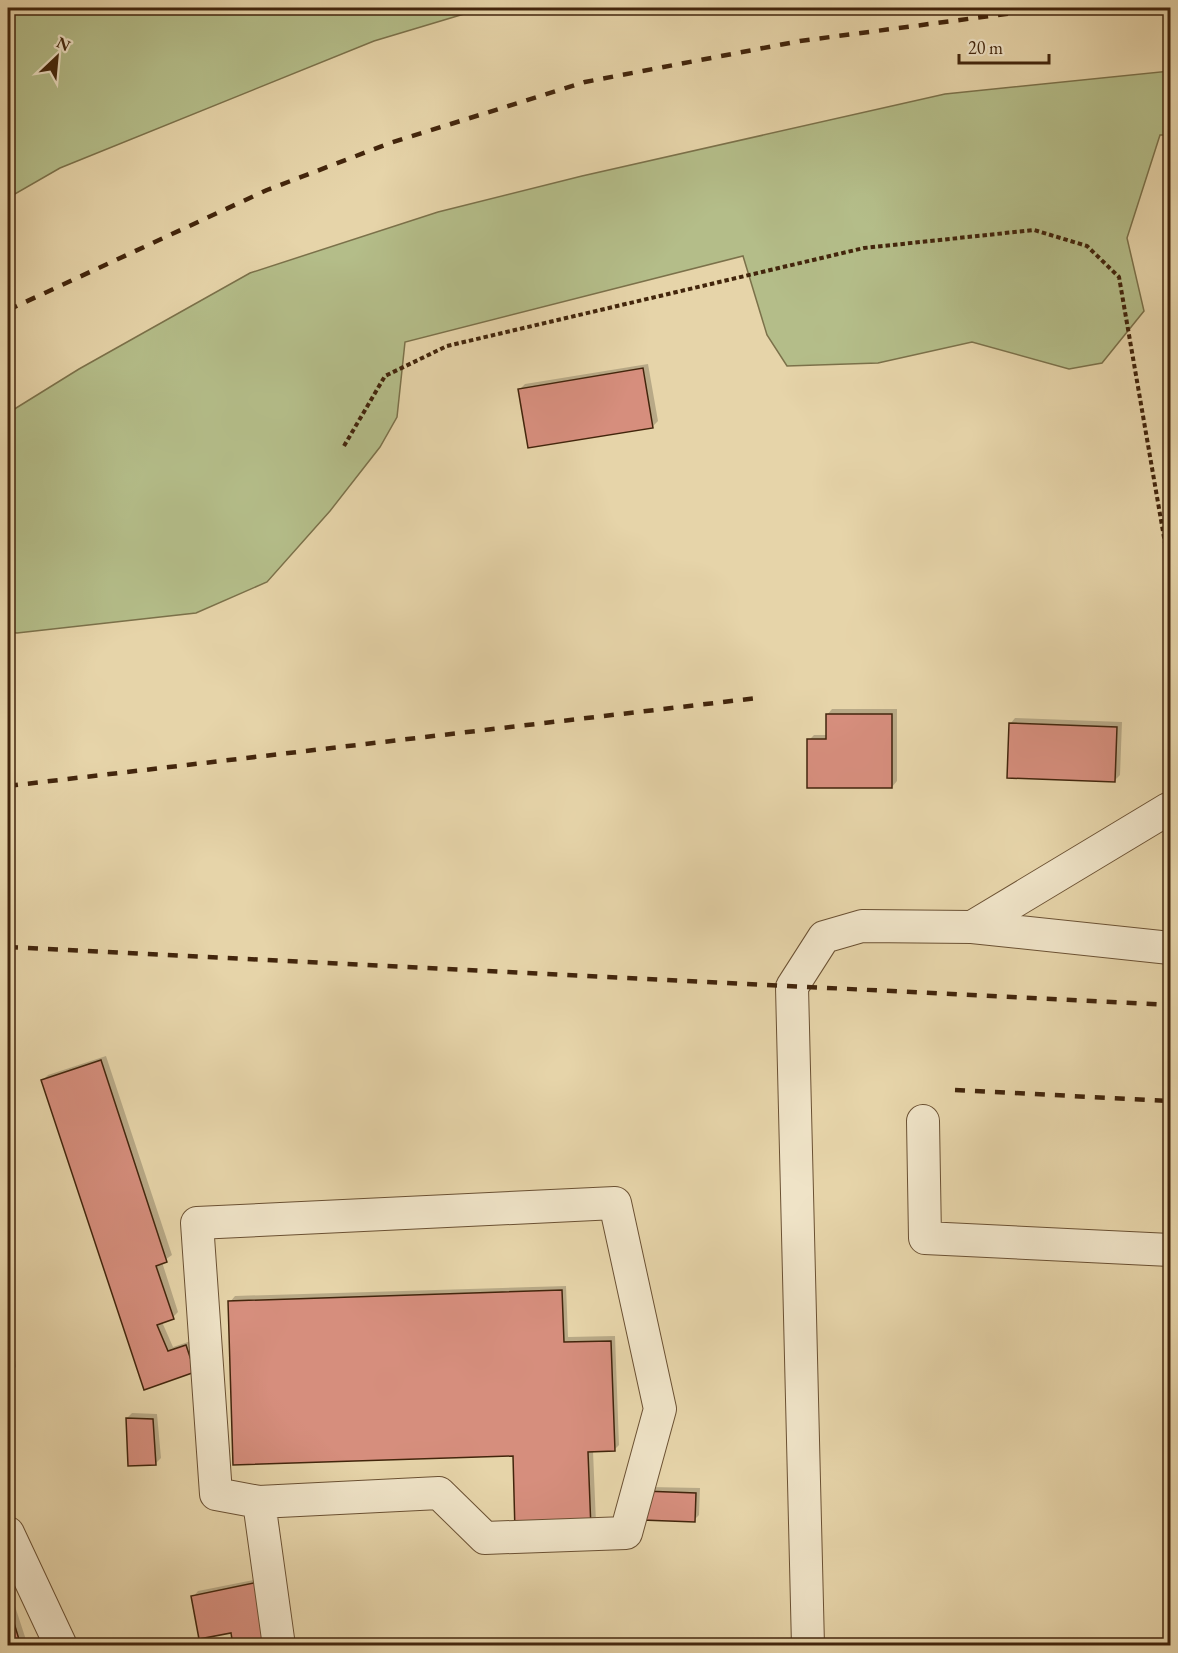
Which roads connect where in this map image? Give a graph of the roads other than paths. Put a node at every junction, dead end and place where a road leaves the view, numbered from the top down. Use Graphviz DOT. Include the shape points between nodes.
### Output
graph roads {
  1 [pos="1168,809"];
  2 [pos="972,927"];
  3 [pos="1170,948"];
  4 [pos="923,1120"];
  5 [pos="1170,1250"];
  6 [pos="259,1502"];
  7 [pos="8,1533"];
  8 [pos="61,1646"];
  9 [pos="279,1646"];
  10 [pos="808,1646"];
  1 -- 2 [label="lane"];
  2 -- 3 [label="lane"];
  2 -- 10 [label="lane" via="862,926 824,937 792,987"];
  4 -- 5 [label="lane" via="925,1238"];
  6 -- 6 [label="lane" via="439,1493 485,1538 626,1533 660,1410 615,1203 197,1223 216,1494"];
  6 -- 9 [label="lane"];
  7 -- 8 [label="lane"];
}
